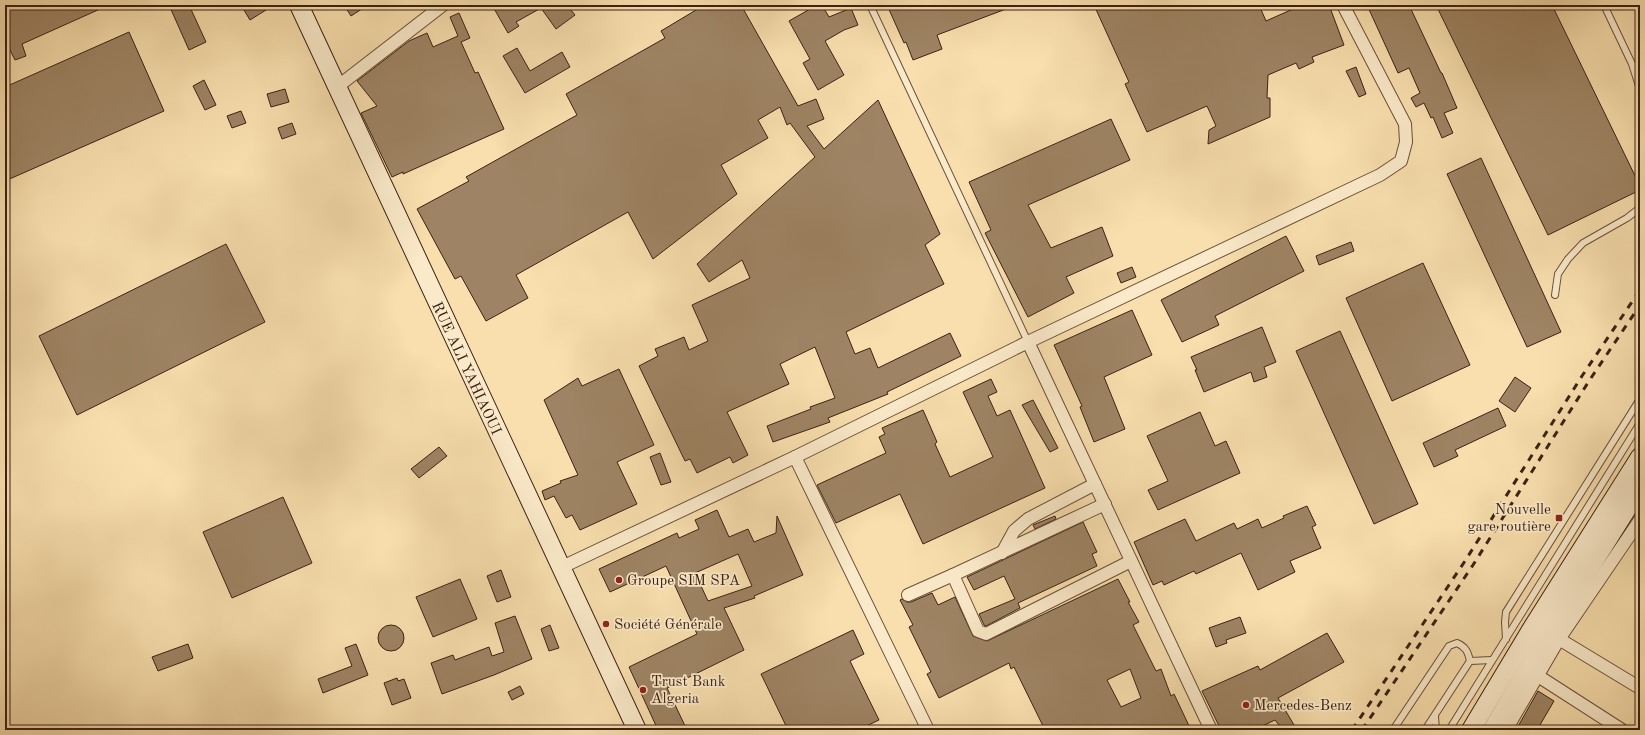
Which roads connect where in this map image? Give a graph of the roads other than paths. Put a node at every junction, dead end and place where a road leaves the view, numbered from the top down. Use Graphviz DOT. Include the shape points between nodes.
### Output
graph roads {
  1 [pos="299,5"];
  2 [pos="443,5"];
  3 [pos="870,5"];
  4 [pos="1343,5"];
  5 [pos="1604,5"];
  6 [pos="336,87"];
  7 [pos="1640,89"];
  8 [pos="1640,208"];
  9 [pos="1555,295"];
  10 [pos="1028,342"];
  11 [pos="1640,399"];
  12 [pos="1640,423"];
  13 [pos="795,457"];
  14 [pos="1640,457"];
  15 [pos="1095,484"];
  16 [pos="1640,488"];
  17 [pos="1105,504"];
  18 [pos="1640,520"];
  19 [pos="1002,553"];
  20 [pos="1131,561"];
  21 [pos="560,568"];
  22 [pos="953,576"];
  23 [pos="908,595"];
  24 [pos="1548,632"];
  25 [pos="1506,639"];
  26 [pos="1492,660"];
  27 [pos="1470,661"];
  28 [pos="1538,676"];
  29 [pos="1640,688"];
  30 [pos="1435,715"];
  31 [pos="637,730"];
  32 [pos="928,730"];
  33 [pos="1211,730"];
  34 [pos="1393,730"];
  35 [pos="1425,730"];
  36 [pos="1436,730"];
  37 [pos="1449,730"];
  38 [pos="1471,730"];
  39 [pos="1492,730"];
  40 [pos="1506,730"];
  41 [pos="1622,730"];
  1 -- 6 [label="main road, RUE ALI YAHIAOUI"];
  2 -- 6 [label="street"];
  3 -- 10 [label="lane"];
  4 -- 10 [label="street" via="1405,124 1406,142 1401,161 1380,175"];
  5 -- 7 [label="lane" via="1632,64"];
  6 -- 21 [label="main road, RUE ALI YAHIAOUI"];
  8 -- 9 [label="lane" via="1583,243 1558,274"];
  10 -- 13 [label="street"];
  10 -- 15 [label="street"];
  11 -- 25 [label="lane" via="1506,612"];
  12 -- 25 [label="lane"];
  13 -- 21 [label="street"];
  13 -- 32 [label="street"];
  14 -- 24 [label="main road"];
  15 -- 17 [label="street"];
  15 -- 19 [label="street" via="1028,519 1014,531"];
  16 -- 24 [label="main road"];
  17 -- 19 [label="street"];
  17 -- 20 [label="street"];
  18 -- 24 [label="street"];
  19 -- 22 [label="street"];
  20 -- 22 [label="street" via="986,634 978,631"];
  20 -- 33 [label="street"];
  21 -- 31 [label="main road, RUE ALI YAHIAOUI"];
  22 -- 23 [label="street"];
  24 -- 28 [label="street"];
  24 -- 29 [label="street"];
  24 -- 38 [label="main road"];
  24 -- 39 [label="main road"];
  25 -- 26 [label="lane"];
  26 -- 27 [label="lane"];
  26 -- 37 [label="lane"];
  27 -- 30 [label="lane"];
  27 -- 34 [label="lane" via="1463,646 1457,643 1450,646"];
  28 -- 40 [label="street"];
  28 -- 41 [label="street"];
  30 -- 35 [label="lane"];
  30 -- 36 [label="lane"];
}
